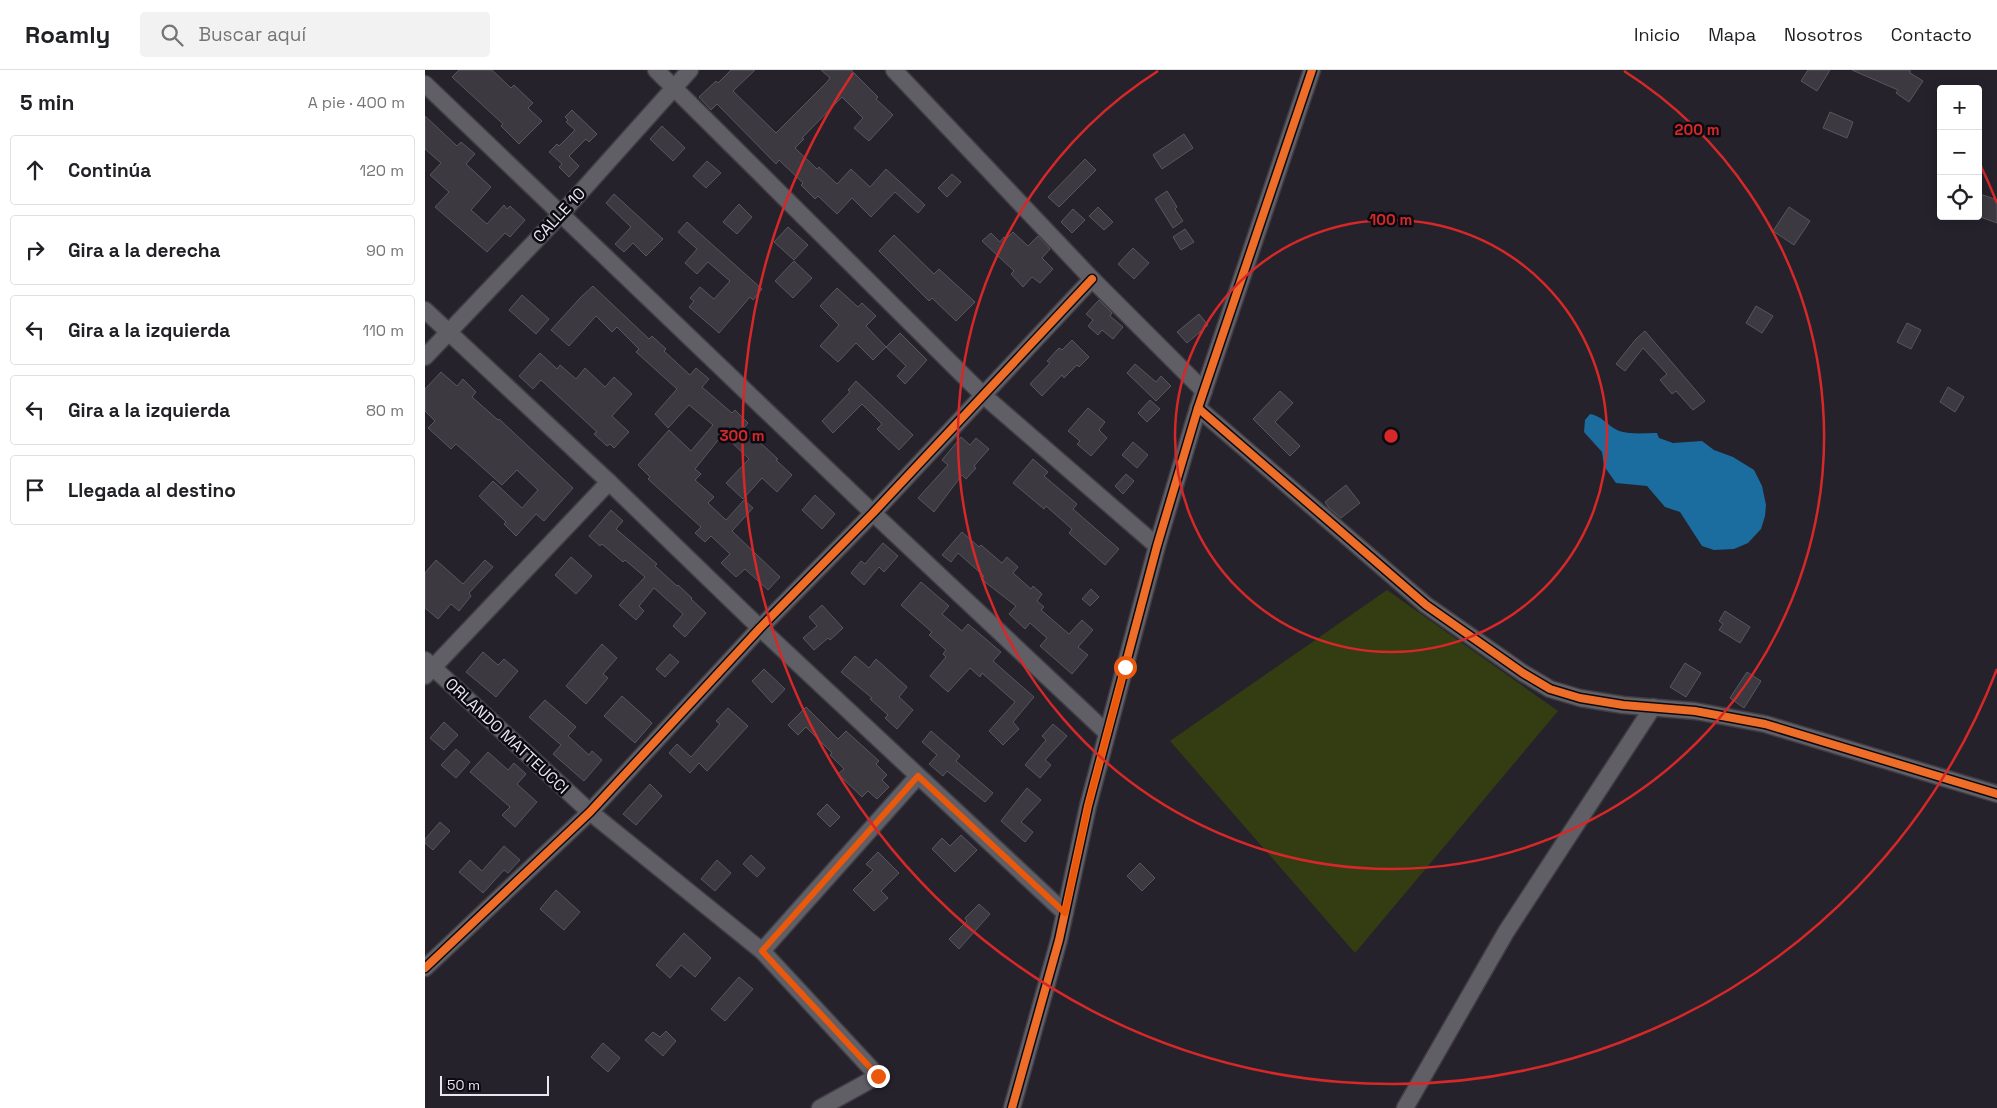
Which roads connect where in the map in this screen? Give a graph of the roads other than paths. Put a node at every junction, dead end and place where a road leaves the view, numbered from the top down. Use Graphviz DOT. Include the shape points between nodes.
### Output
graph roads {
  1 [pos="656,70"];
  2 [pos="690,70"];
  3 [pos="893,70"];
  4 [pos="1312,70"];
  5 [pos="425,84"];
  6 [pos="674,88"];
  7 [pos="562,213"];
  8 [pos="1091,279"];
  9 [pos="425,310"];
  10 [pos="449,333"];
  11 [pos="425,358"];
  12 [pos="1204,391"];
  13 [pos="983,395"];
  14 [pos="1198,408"];
  15 [pos="609,482"];
  16 [pos="873,513"];
  17 [pos="1157,546"];
  18 [pos="760,628"];
  19 [pos="428,668"];
  20 [pos="1653,707"];
  21 [pos="1107,733"];
  22 [pos="918,776"];
  23 [pos="1995,791"];
  24 [pos="590,812"];
  25 [pos="1065,913"];
  26 [pos="762,951"];
  27 [pos="425,968"];
  28 [pos="820,1108"];
  29 [pos="1012,1108"];
  30 [pos="1405,1108"];
  1 -- 6 [label="street"];
  2 -- 6 [label="street, CALLE 10"];
  3 -- 8 [label="street"];
  4 -- 12 [label="street"];
  5 -- 7 [label="street"];
  6 -- 7 [label="street, CALLE 10"];
  6 -- 13 [label="street"];
  7 -- 10 [label="street, CALLE 10"];
  7 -- 16 [label="street"];
  8 -- 12 [label="street"];
  8 -- 13 [label="street"];
  9 -- 10 [label="street"];
  10 -- 11 [label="street, CALLE 10"];
  10 -- 15 [label="street"];
  12 -- 14 [label="street"];
  13 -- 16 [label="street"];
  13 -- 17 [label="street"];
  14 -- 17 [label="street"];
  14 -- 20 [label="street" via="1426,606 1523,673 1550,689 1580,698"];
  15 -- 18 [label="street"];
  15 -- 19 [label="street"];
  16 -- 18 [label="street"];
  16 -- 21 [label="street"];
  17 -- 21 [label="street"];
  18 -- 22 [label="street"];
  18 -- 24 [label="street"];
  19 -- 24 [label="street, ORLANDO MATTEUCCI"];
  20 -- 23 [label="street" via="1695,710 1765,724"];
  20 -- 30 [label="street" via="1506,932"];
  21 -- 25 [label="street"];
  22 -- 25 [label="street"];
  22 -- 26 [label="street"];
  24 -- 26 [label="street, ORLANDO MATTEUCCI"];
  24 -- 27 [label="street"];
  25 -- 29 [label="street"];
  26 -- 28 [label="street, ORLANDO MATTEUCCI" via="878,1076"];
}
